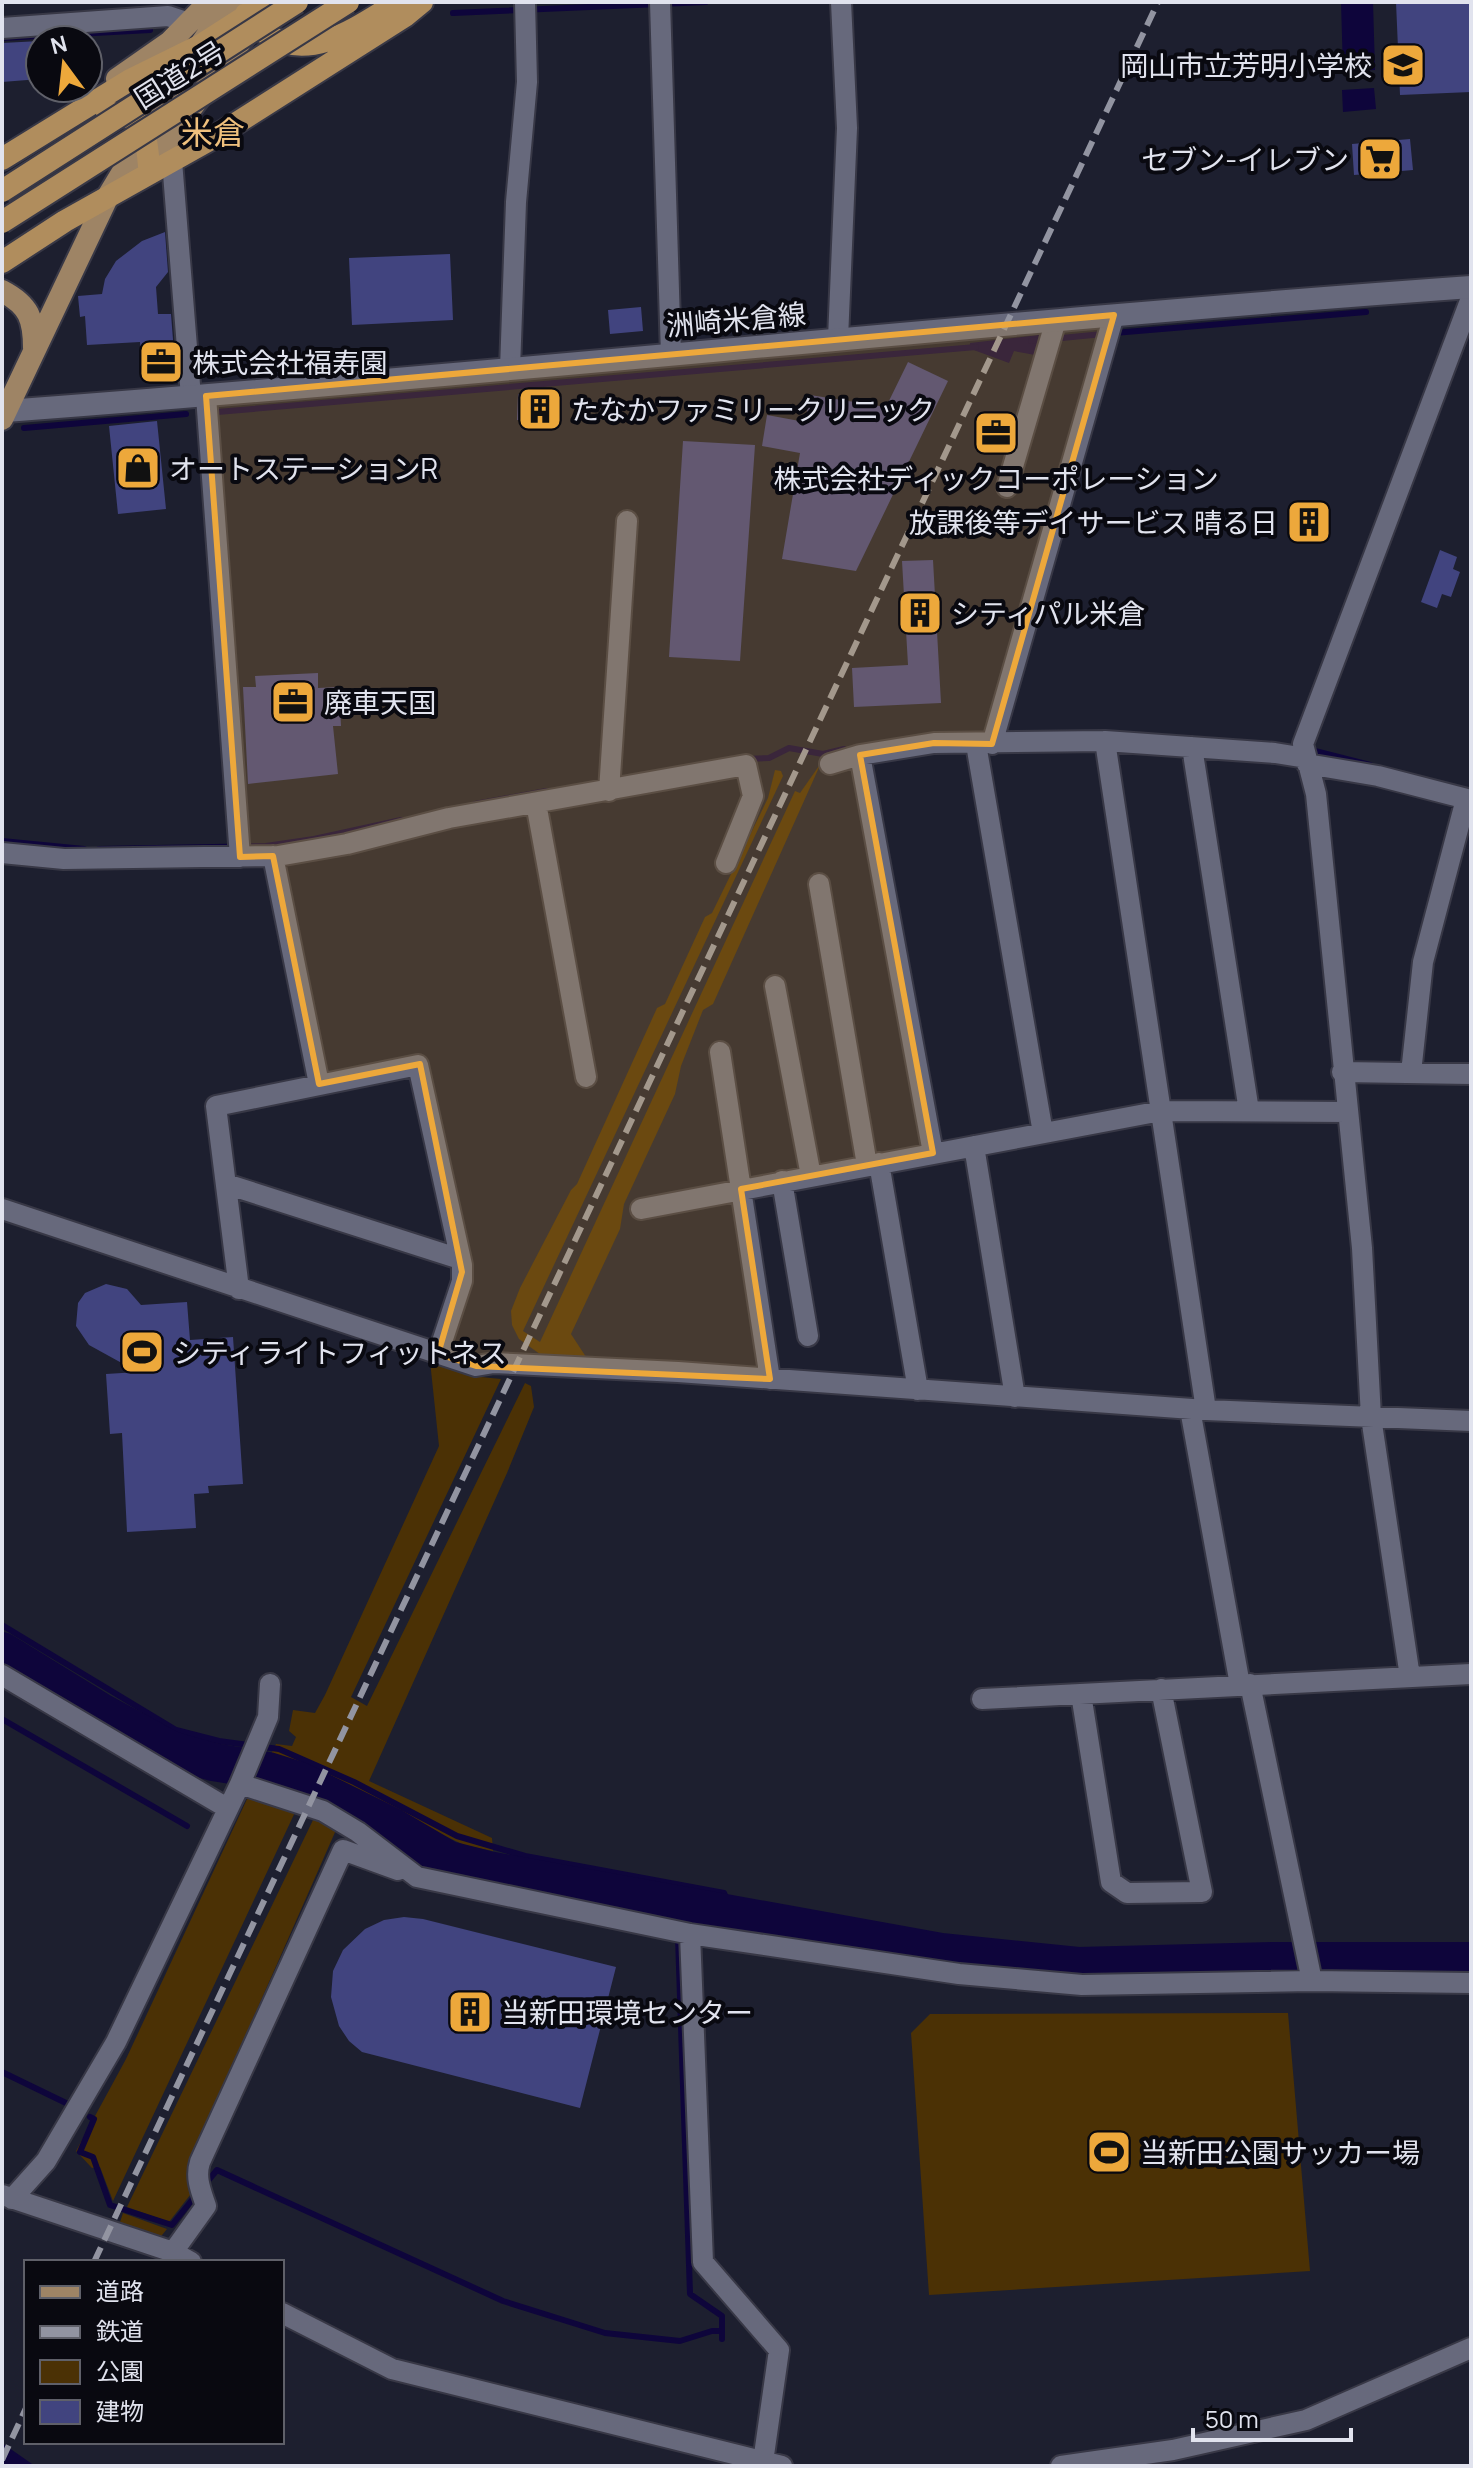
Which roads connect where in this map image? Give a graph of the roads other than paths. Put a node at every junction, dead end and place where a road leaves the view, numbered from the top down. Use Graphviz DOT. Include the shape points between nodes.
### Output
graph roads {
  1 [pos="209,2"];
  2 [pos="297,2"];
  3 [pos="348,2"];
  4 [pos="399,2"];
  5 [pos="422,2"];
  6 [pos="841,2"];
  7 [pos="267,3"];
  8 [pos="660,6"];
  9 [pos="525,7"];
  10 [pos="243,11"];
  11 [pos="175,14"];
  12 [pos="2,28"];
  13 [pos="201,45"];
  14 [pos="59,123"];
  15 [pos="145,133"];
  16 [pos="2,159"];
  17 [pos="172,161"];
  18 [pos="144,172"];
  19 [pos="2,191"];
  20 [pos="107,198"];
  21 [pos="2,222"];
  22 [pos="89,234"];
  23 [pos="2,262"];
  24 [pos="1471,287"];
  25 [pos="2,291"];
  26 [pos="1471,298"];
  27 [pos="1111,327"];
  28 [pos="1052,332"];
  29 [pos="838,339"];
  30 [pos="34,349"];
  31 [pos="671,355"];
  32 [pos="510,369"];
  33 [pos="198,397"];
  34 [pos="3,414"];
  35 [pos="1007,487"];
  36 [pos="627,521"];
  37 [pos="1105,741"];
  38 [pos="984,744"];
  39 [pos="1192,747"];
  40 [pos="860,755"];
  41 [pos="1306,761"];
  42 [pos="830,764"];
  43 [pos="610,784"];
  44 [pos="1468,800"];
  45 [pos="536,803"];
  46 [pos="239,850"];
  47 [pos="2,853"];
  48 [pos="273,856"];
  49 [pos="726,863"];
  50 [pos="819,884"];
  51 [pos="775,986"];
  52 [pos="720,1052"];
  53 [pos="1342,1072"];
  54 [pos="1411,1073"];
  55 [pos="1471,1074"];
  56 [pos="586,1077"];
  57 [pos="319,1084"];
  58 [pos="1161,1111"];
  59 [pos="1249,1111"];
  60 [pos="1347,1112"];
  61 [pos="1043,1133"];
  62 [pos="974,1146"];
  63 [pos="933,1153"];
  64 [pos="873,1164"];
  65 [pos="811,1176"];
  66 [pos="782,1181"];
  67 [pos="226,1184"];
  68 [pos="741,1189"];
  69 [pos="2,1209"];
  70 [pos="641,1209"];
  71 [pos="460,1259"];
  72 [pos="239,1289"];
  73 [pos="808,1336"];
  74 [pos="438,1354"];
  75 [pos="770,1379"];
  76 [pos="918,1390"];
  77 [pos="1015,1397"];
  78 [pos="1198,1409"];
  79 [pos="1371,1417"];
  80 [pos="1471,1421"];
  81 [pos="1471,1674"];
  82 [pos="2,1675"];
  83 [pos="1410,1677"];
  84 [pos="270,1684"];
  85 [pos="1245,1684"];
  86 [pos="1161,1689"];
  87 [pos="1081,1694"];
  88 [pos="982,1699"];
  89 [pos="241,1781"];
  90 [pos="227,1808"];
  91 [pos="417,1877"];
  92 [pos="681,1932"];
  93 [pos="1312,1977"];
  94 [pos="1471,1983"];
  95 [pos="7,2197"];
  96 [pos="182,2257"];
  97 [pos="284,2314"];
  98 [pos="1471,2348"];
  99 [pos="772,2464"];
  100 [pos="1061,2466"];
  1 -- 11 [label="main road"];
  2 -- 19 [label="highway, 国道2号, bridge"];
  3 -- 21 [label="highway, 国道2号, bridge"];
  4 -- 10 [label="highway" via="313,45 276,40"];
  5 -- 17 [label="highway"];
  6 -- 29 [label="street" via="847,128"];
  7 -- 10 [label="highway"];
  8 -- 31 [label="street"];
  9 -- 32 [label="street" via="527,82"];
  10 -- 13 [label="highway"];
  10 -- 18 [label="main road"];
  11 -- 12 [label="street"];
  11 -- 14 [label="main road" via="170,42"];
  13 -- 14 [label="highway"];
  13 -- 15 [label="main road"];
  14 -- 15 [label="highway" via="124,113"];
  14 -- 16 [label="highway"];
  15 -- 18 [label="highway"];
  15 -- 20 [label="main road"];
  17 -- 18 [label="highway"];
  17 -- 33 [label="street"];
  18 -- 20 [label="highway"];
  18 -- 22 [label="main road"];
  20 -- 22 [label="main road"];
  20 -- 23 [label="highway"];
  22 -- 30 [label="main road"];
  24 -- 27 [label="main road, 洲崎米倉線"];
  25 -- 30 [label="main road" via="28,311"];
  26 -- 41 [label="street" via="1303,744"];
  27 -- 28 [label="main road, 洲崎米倉線"];
  27 -- 38 [label="street"];
  28 -- 29 [label="main road, 洲崎米倉線"];
  28 -- 35 [label="street"];
  29 -- 31 [label="main road, 洲崎米倉線"];
  30 -- 34 [label="main road"];
  31 -- 32 [label="main road, 洲崎米倉線"];
  32 -- 33 [label="main road, 洲崎米倉線"];
  33 -- 34 [label="main road, 洲崎米倉線"];
  33 -- 46 [label="street"];
  36 -- 43 [label="street"];
  37 -- 38 [label="street"];
  37 -- 39 [label="street"];
  37 -- 58 [label="street"];
  38 -- 40 [label="street" via="934,743"];
  38 -- 61 [label="street"];
  39 -- 41 [label="street" via="1275,753"];
  39 -- 59 [label="street"];
  40 -- 42 [label="street"];
  40 -- 63 [label="street"];
  41 -- 44 [label="street"];
  41 -- 53 [label="street" via="1316,794"];
  43 -- 45 [label="street"];
  43 -- 49 [label="street" via="746,765 753,796"];
  44 -- 54 [label="street" via="1423,962"];
  45 -- 48 [label="street"];
  45 -- 56 [label="street"];
  46 -- 47 [label="street" via="64,859"];
  46 -- 48 [label="street"];
  48 -- 57 [label="street"];
  50 -- 64 [label="street"];
  51 -- 65 [label="street"];
  52 -- 68 [label="street"];
  53 -- 54 [label="street"];
  53 -- 60 [label="street"];
  54 -- 55 [label="street"];
  57 -- 67 [label="street" via="216,1106"];
  57 -- 71 [label="street" via="418,1065"];
  58 -- 59 [label="street"];
  58 -- 61 [label="street"];
  58 -- 78 [label="street"];
  59 -- 60 [label="street"];
  60 -- 79 [label="street" via="1362,1248"];
  61 -- 62 [label="street"];
  62 -- 63 [label="street"];
  62 -- 77 [label="street"];
  63 -- 64 [label="street"];
  64 -- 65 [label="street"];
  64 -- 76 [label="street"];
  65 -- 66 [label="street"];
  66 -- 68 [label="street"];
  66 -- 73 [label="street"];
  67 -- 71 [label="street"];
  67 -- 72 [label="street"];
  68 -- 70 [label="street"];
  68 -- 75 [label="street"];
  69 -- 72 [label="street"];
  71 -- 74 [label="street" via="462,1281"];
  72 -- 74 [label="street"];
  74 -- 75 [label="street" via="476,1366"];
  75 -- 76 [label="street"];
  76 -- 77 [label="street"];
  77 -- 78 [label="street"];
  78 -- 79 [label="street"];
  78 -- 85 [label="street"];
  79 -- 80 [label="street"];
  79 -- 83 [label="street"];
  81 -- 83 [label="street"];
  82 -- 90 [label="street"];
  83 -- 85 [label="street"];
  84 -- 89 [label="street" via="268,1717"];
  85 -- 86 [label="street"];
  85 -- 93 [label="street"];
  86 -- 87 [label="street"];
  86 -- 87 [label="street" via="1202,1892 1127,1893 1111,1882"];
  87 -- 88 [label="street"];
  89 -- 90 [label="street"];
  89 -- 91 [label="street" via="323,1811"];
  90 -- 95 [label="street" via="116,2042 46,2161"];
  91 -- 92 [label="street"];
  91 -- 96 [label="street" via="343,1850 200,2162 197,2171 206,2206"];
  92 -- 93 [label="street" via="959,1974 1082,1985"];
  92 -- 99 [label="street" via="703,2262 779,2350"];
  93 -- 94 [label="street"];
  95 -- 96 [label="street"];
  97 -- 99 [label="street" via="392,2369"];
  98 -- 100 [label="street" via="1306,2420 1173,2450"];
}
